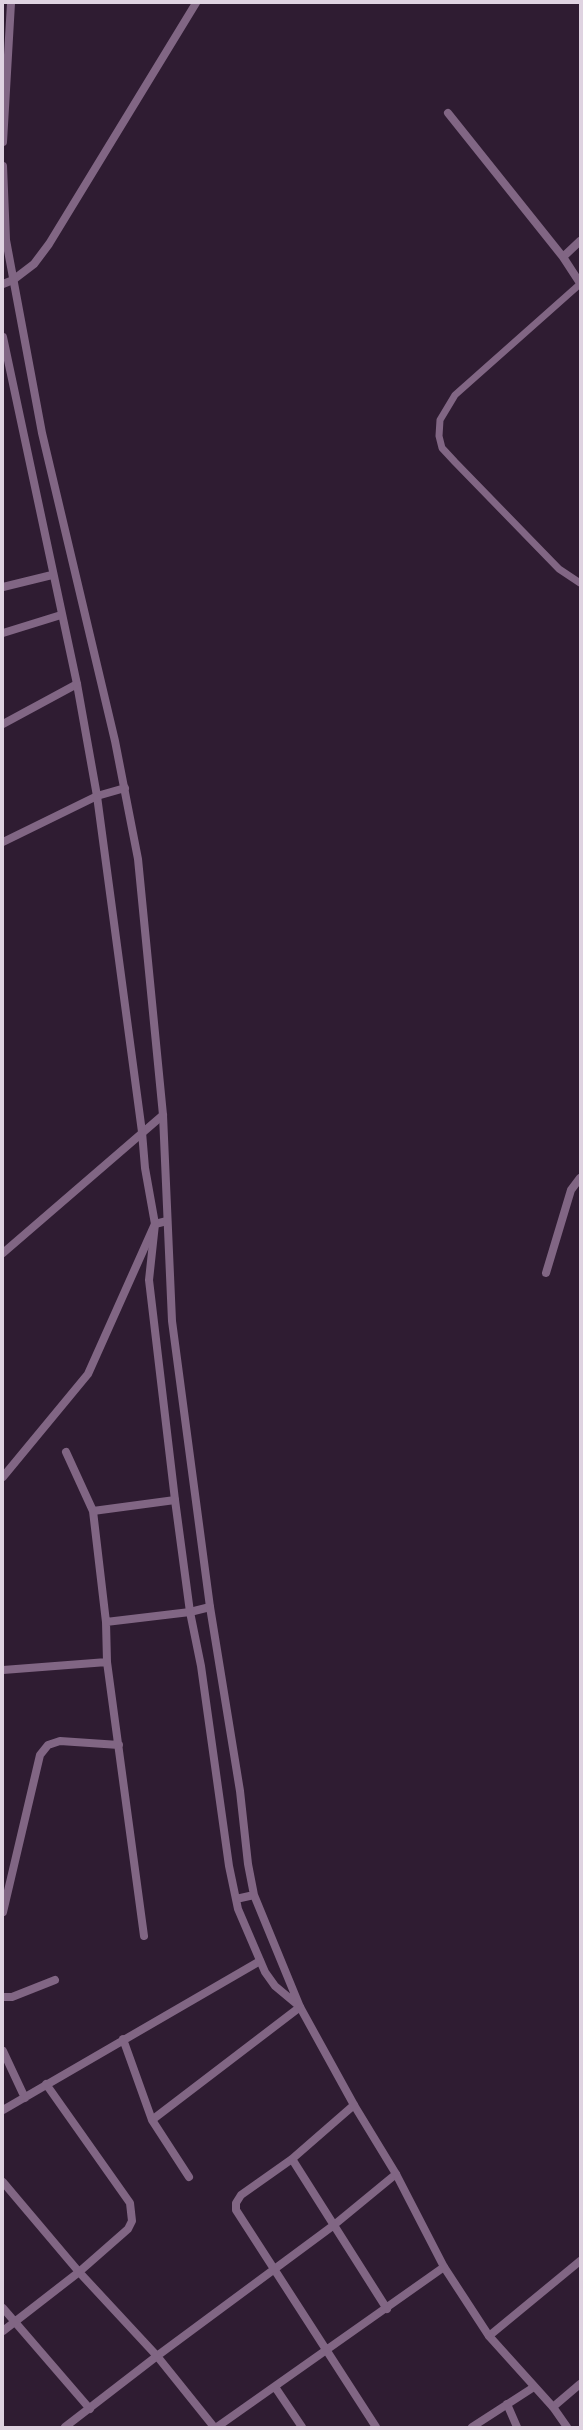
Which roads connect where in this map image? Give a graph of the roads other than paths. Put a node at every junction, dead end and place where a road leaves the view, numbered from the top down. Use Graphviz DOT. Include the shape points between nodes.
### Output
graph roads {
  1 [pos="11,3"];
  2 [pos="196,3"];
  3 [pos="448,113"];
  4 [pos="3,142"];
  5 [pos="3,166"];
  6 [pos="580,241"];
  7 [pos="563,257"];
  8 [pos="13,280"];
  9 [pos="580,283"];
  10 [pos="3,284"];
  11 [pos="3,336"];
  12 [pos="52,575"];
  13 [pos="580,583"];
  14 [pos="3,587"];
  15 [pos="61,615"];
  16 [pos="3,633"];
  17 [pos="77,684"];
  18 [pos="3,724"];
  19 [pos="125,788"];
  20 [pos="97,796"];
  21 [pos="3,842"];
  22 [pos="163,1115"];
  23 [pos="142,1132"];
  24 [pos="580,1178"];
  25 [pos="167,1221"];
  26 [pos="155,1224"];
  27 [pos="3,1253"];
  28 [pos="546,1273"];
  29 [pos="66,1452"];
  30 [pos="3,1477"];
  31 [pos="175,1500"];
  32 [pos="93,1511"];
  33 [pos="210,1607"];
  34 [pos="190,1612"];
  35 [pos="106,1622"];
  36 [pos="107,1662"];
  37 [pos="3,1670"];
  38 [pos="119,1745"];
  39 [pos="254,1895"];
  40 [pos="236,1899"];
  41 [pos="3,1912"];
  42 [pos="144,1936"];
  43 [pos="260,1961"];
  44 [pos="55,1980"];
  45 [pos="3,1997"];
  46 [pos="300,2007"];
  47 [pos="123,2039"];
  48 [pos="3,2051"];
  49 [pos="46,2084"];
  50 [pos="25,2098"];
  51 [pos="354,2105"];
  52 [pos="3,2110"];
  53 [pos="152,2120"];
  54 [pos="292,2159"];
  55 [pos="396,2174"];
  56 [pos="188,2177"];
  57 [pos="3,2182"];
  58 [pos="334,2225"];
  59 [pos="580,2261"];
  60 [pos="444,2267"];
  61 [pos="275,2269"];
  62 [pos="79,2272"];
  63 [pos="3,2308"];
  64 [pos="387,2309"];
  65 [pos="14,2320"];
  66 [pos="3,2331"];
  67 [pos="489,2336"];
  68 [pos="327,2351"];
  69 [pos="156,2356"];
  70 [pos="580,2384"];
  71 [pos="275,2387"];
  72 [pos="534,2387"];
  73 [pos="507,2404"];
  74 [pos="553,2408"];
  75 [pos="90,2409"];
  76 [pos="65,2427"];
  77 [pos="214,2427"];
  78 [pos="217,2427"];
  79 [pos="302,2427"];
  80 [pos="376,2427"];
  81 [pos="472,2427"];
  82 [pos="517,2427"];
  83 [pos="567,2427"];
  1 -- 4 [label="street"];
  2 -- 8 [label="street" via="49,244 34,264"];
  3 -- 7 [label="street"];
  5 -- 8 [label="street" via="6,240"];
  6 -- 7 [label="street"];
  7 -- 9 [label="street"];
  8 -- 10 [label="street"];
  8 -- 19 [label="street" via="42,433"];
  9 -- 13 [label="lane" via="455,395 440,420 439,436 442,448 455,462 558,569"];
  11 -- 12 [label="street"];
  12 -- 14 [label="street"];
  12 -- 15 [label="street"];
  15 -- 16 [label="street"];
  15 -- 17 [label="street"];
  17 -- 18 [label="street"];
  17 -- 20 [label="street"];
  19 -- 20 [label="street"];
  19 -- 22 [label="street" via="138,859 146,924"];
  20 -- 21 [label="street"];
  20 -- 23 [label="street"];
  22 -- 23 [label="street"];
  22 -- 25 [label="street"];
  23 -- 26 [label="street" via="145,1168"];
  23 -- 27 [label="street"];
  24 -- 28 [label="street" via="571,1190"];
  25 -- 26 [label="street"];
  25 -- 33 [label="street" via="172,1321"];
  26 -- 30 [label="street" via="88,1374"];
  26 -- 31 [label="street" via="149,1280"];
  29 -- 32 [label="street"];
  31 -- 32 [label="street"];
  31 -- 34 [label="street"];
  32 -- 35 [label="street"];
  33 -- 34 [label="street"];
  33 -- 39 [label="street"];
  34 -- 35 [label="street"];
  34 -- 40 [label="street" via="201,1666"];
  35 -- 36 [label="street"];
  36 -- 37 [label="street"];
  36 -- 38 [label="street"];
  38 -- 41 [label="street" via="60,1741 48,1745 40,1755"];
  38 -- 42 [label="street"];
  39 -- 40 [label="street"];
  39 -- 46 [label="street"];
  40 -- 43 [label="street"];
  43 -- 46 [label="street" via="275,1986"];
  43 -- 47 [label="street"];
  44 -- 45 [label="street" via="12,1997"];
  46 -- 51 [label="street"];
  46 -- 53 [label="street"];
  47 -- 49 [label="street"];
  47 -- 53 [label="street"];
  48 -- 50 [label="street"];
  49 -- 50 [label="street"];
  49 -- 62 [label="street" via="130,2203 133,2213 128,2229"];
  50 -- 52 [label="street"];
  51 -- 54 [label="street"];
  51 -- 55 [label="street"];
  53 -- 56 [label="street"];
  54 -- 58 [label="street"];
  54 -- 61 [label="street" via="241,2195 236,2203 236,2210"];
  55 -- 58 [label="street"];
  55 -- 60 [label="street"];
  57 -- 62 [label="street"];
  58 -- 61 [label="street"];
  58 -- 64 [label="street"];
  59 -- 67 [label="street"];
  60 -- 64 [label="street"];
  60 -- 67 [label="street"];
  61 -- 68 [label="street"];
  61 -- 69 [label="street"];
  62 -- 65 [label="street"];
  62 -- 69 [label="street"];
  63 -- 65 [label="street"];
  64 -- 68 [label="street"];
  65 -- 66 [label="street"];
  65 -- 75 [label="street"];
  67 -- 72 [label="street"];
  68 -- 71 [label="street"];
  68 -- 80 [label="street"];
  69 -- 75 [label="street"];
  69 -- 77 [label="street"];
  70 -- 74 [label="street"];
  71 -- 78 [label="street"];
  71 -- 79 [label="street"];
  72 -- 73 [label="street"];
  72 -- 74 [label="street"];
  73 -- 81 [label="street"];
  73 -- 82 [label="street"];
  74 -- 83 [label="street"];
  75 -- 76 [label="street"];
}
